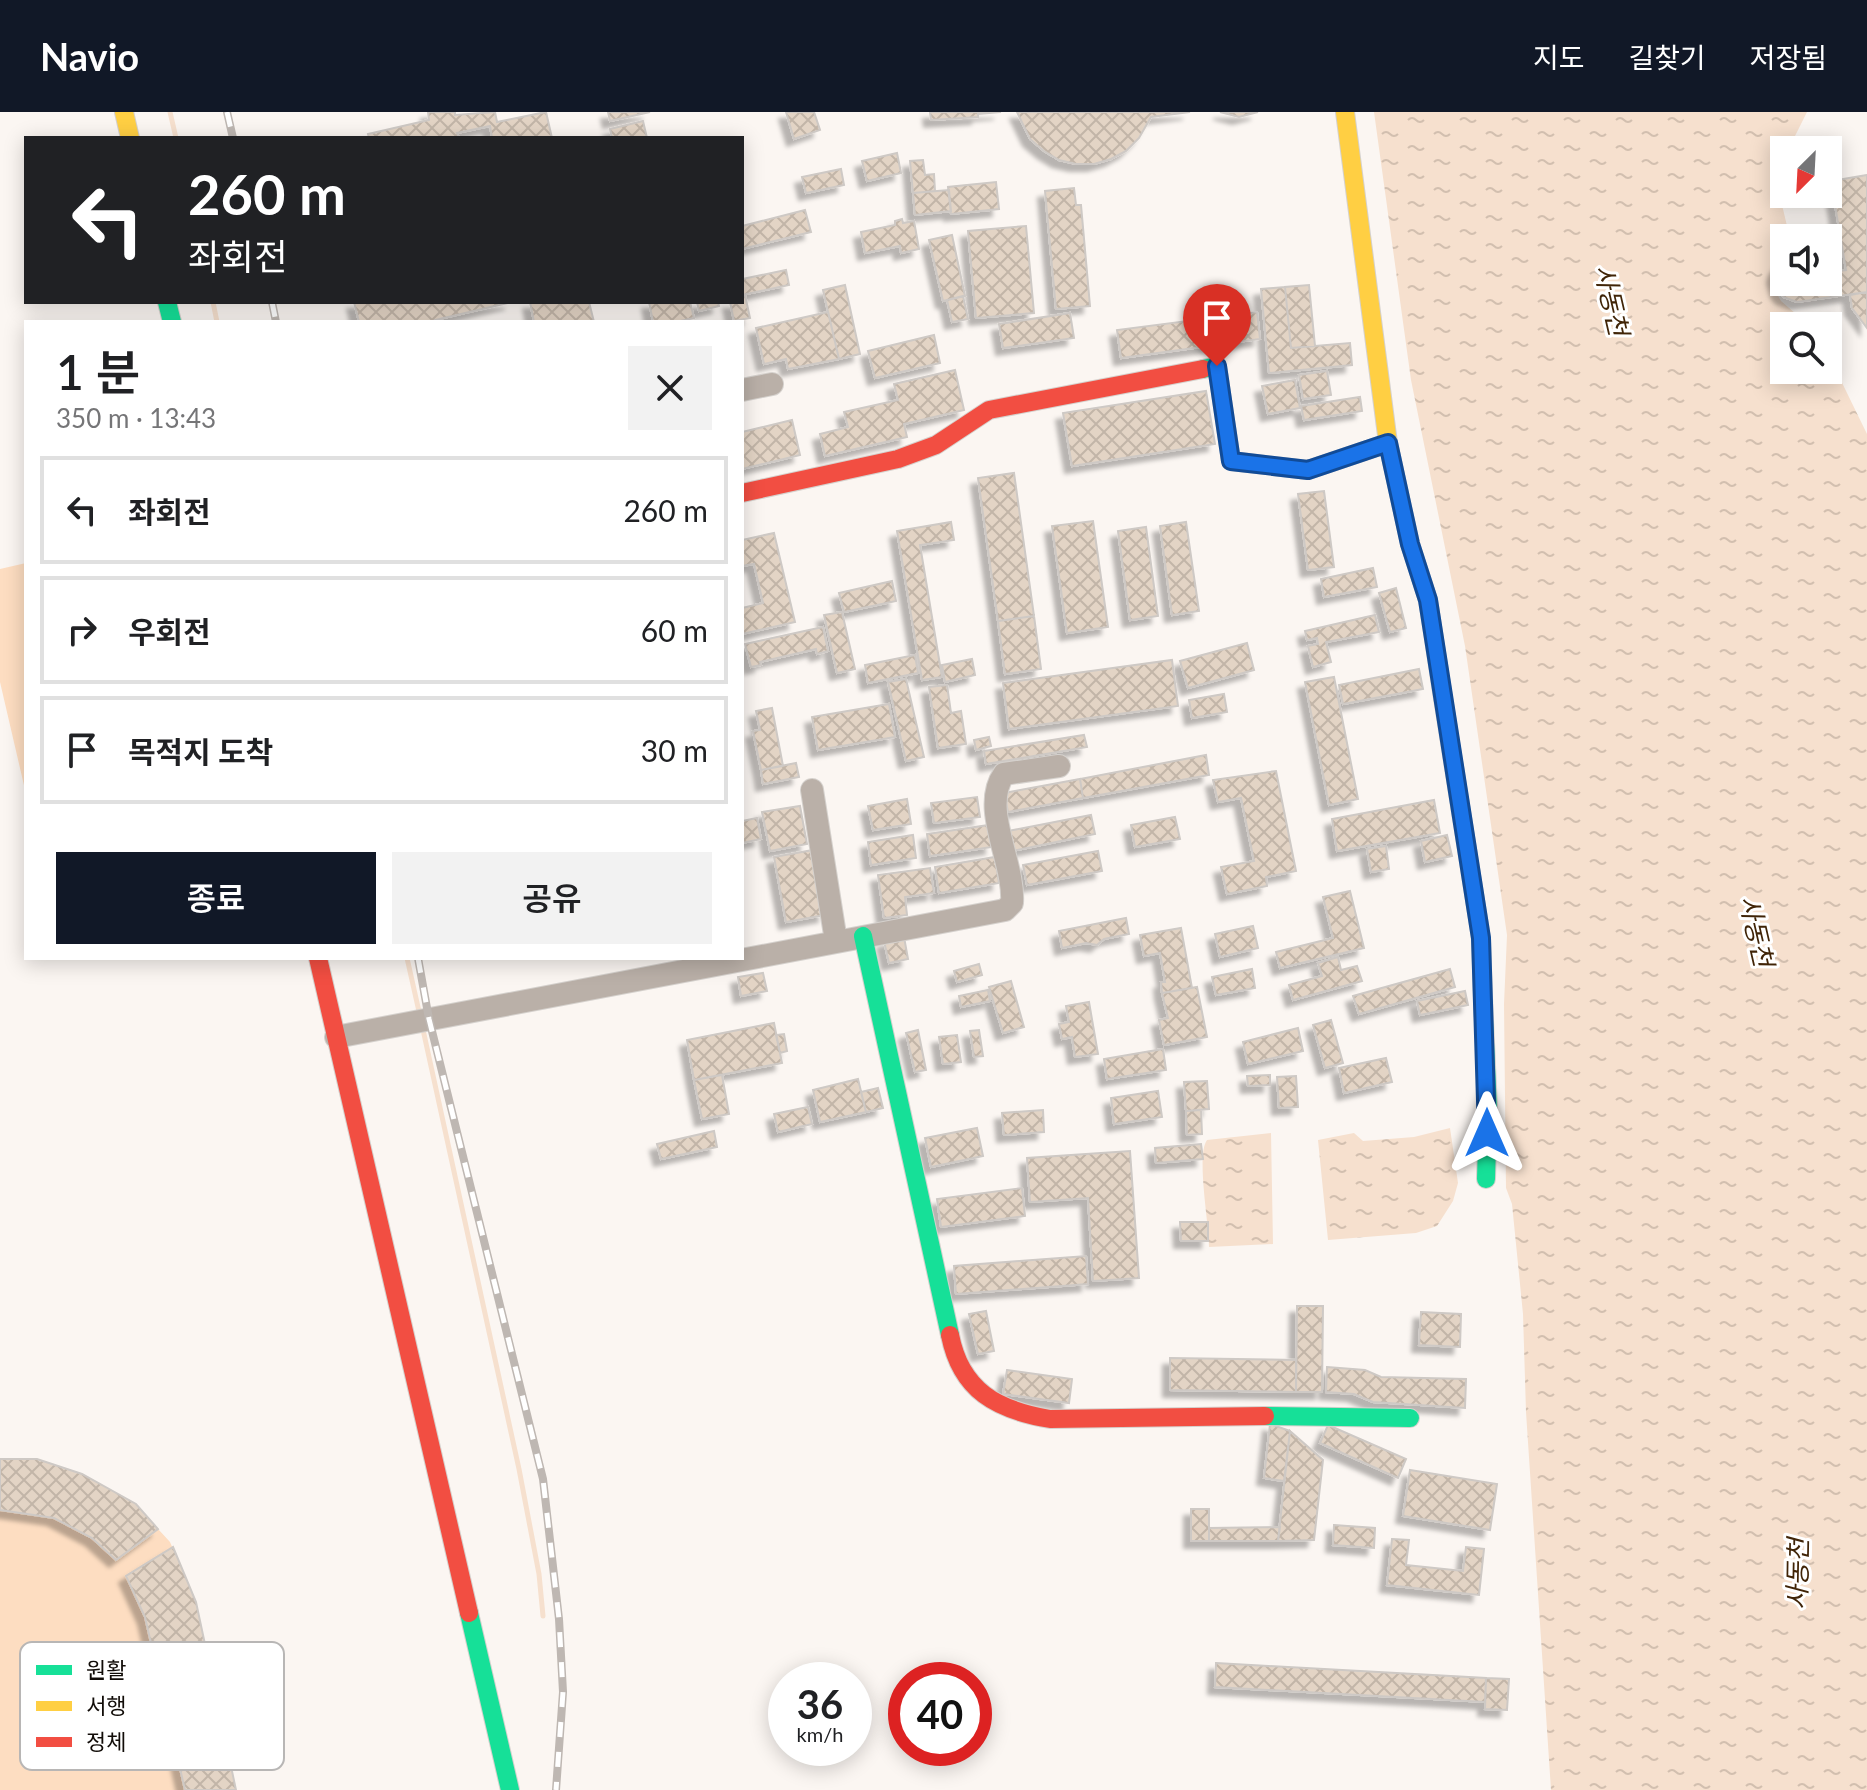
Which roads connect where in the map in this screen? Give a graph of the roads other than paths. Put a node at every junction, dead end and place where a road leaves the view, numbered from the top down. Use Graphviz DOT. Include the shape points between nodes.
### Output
graph roads {
  1 [pos="124,112"];
  2 [pos="1345,112"];
  3 [pos="130,136"];
  4 [pos="772,384"];
  5 [pos="744,390"];
  6 [pos="1388,443"];
  7 [pos="744,493"];
  8 [pos="1059,766"];
  9 [pos="812,790"];
  10 [pos="863,936"];
  11 [pos="836,941"];
  12 [pos="744,959"];
  13 [pos="318,960"];
  14 [pos="737,960"];
  15 [pos="336,1037"];
  16 [pos="1486,1179"];
  17 [pos="1410,1418"];
  18 [pos="510,1790"];
  1 -- 3 [label="street"];
  2 -- 6 [label="street"];
  4 -- 5 [label="street"];
  6 -- 7 [label="street" via="1308,470 1231,461 1217,366 989,410 936,445 898,459"];
  6 -- 16 [label="street" via="1428,600 1481,938"];
  8 -- 10 [label="street" via="1004,774 996,786 995,806 1013,885 1012,903 1005,910"];
  9 -- 11 [label="street"];
  10 -- 11 [label="street"];
  10 -- 17 [label="street" via="954,1355 966,1379 1019,1414 1050,1419"];
  11 -- 12 [label="street"];
  13 -- 15 [label="street"];
  14 -- 15 [label="street"];
  15 -- 18 [label="street"];
}
